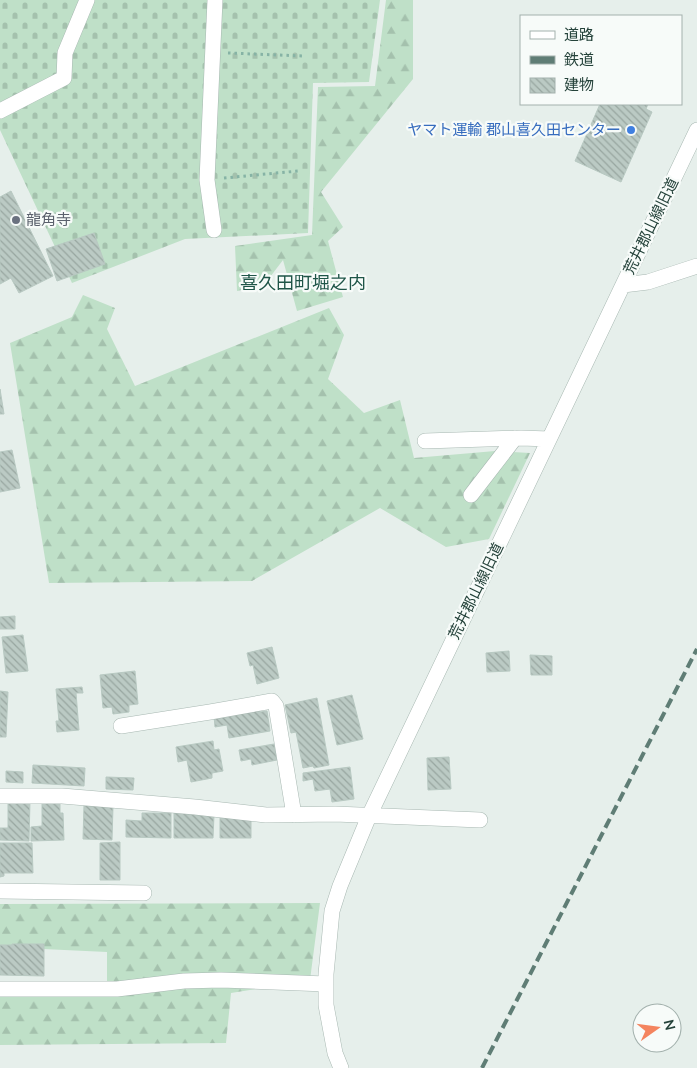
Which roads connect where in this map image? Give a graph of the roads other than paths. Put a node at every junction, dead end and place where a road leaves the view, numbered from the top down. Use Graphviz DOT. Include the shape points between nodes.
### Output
graph roads {
  1 [pos="87,0"];
  2 [pos="215,0"];
  3 [pos="0,111"];
  4 [pos="697,130"];
  5 [pos="214,230"];
  6 [pos="697,266"];
  7 [pos="623,285"];
  8 [pos="514,438"];
  9 [pos="549,439"];
  10 [pos="425,441"];
  11 [pos="471,495"];
  12 [pos="121,726"];
  13 [pos="0,796"];
  14 [pos="294,815"];
  15 [pos="369,816"];
  16 [pos="480,820"];
  17 [pos="0,891"];
  18 [pos="144,893"];
  19 [pos="326,984"];
  20 [pos="0,988"];
  21 [pos="340,1068"];
  1 -- 3 [label="street" via="65,53 64,78"];
  2 -- 5 [label="street" via="207,180"];
  4 -- 7 [label="street, 荒井郡山線旧道"];
  6 -- 7 [label="street" via="648,282"];
  7 -- 9 [label="street, 荒井郡山線旧道"];
  8 -- 9 [label="street"];
  8 -- 10 [label="street"];
  8 -- 11 [label="street"];
  9 -- 15 [label="street, 荒井郡山線旧道"];
  12 -- 14 [label="street" via="272,701 276,706"];
  13 -- 14 [label="street" via="62,796"];
  14 -- 15 [label="street"];
  15 -- 16 [label="street"];
  15 -- 19 [label="street, 荒井郡山線旧道" via="332,911"];
  17 -- 18 [label="street"];
  19 -- 20 [label="street" via="221,980 117,989"];
  19 -- 21 [label="street, 荒井郡山線旧道" via="326,1006"];
}
